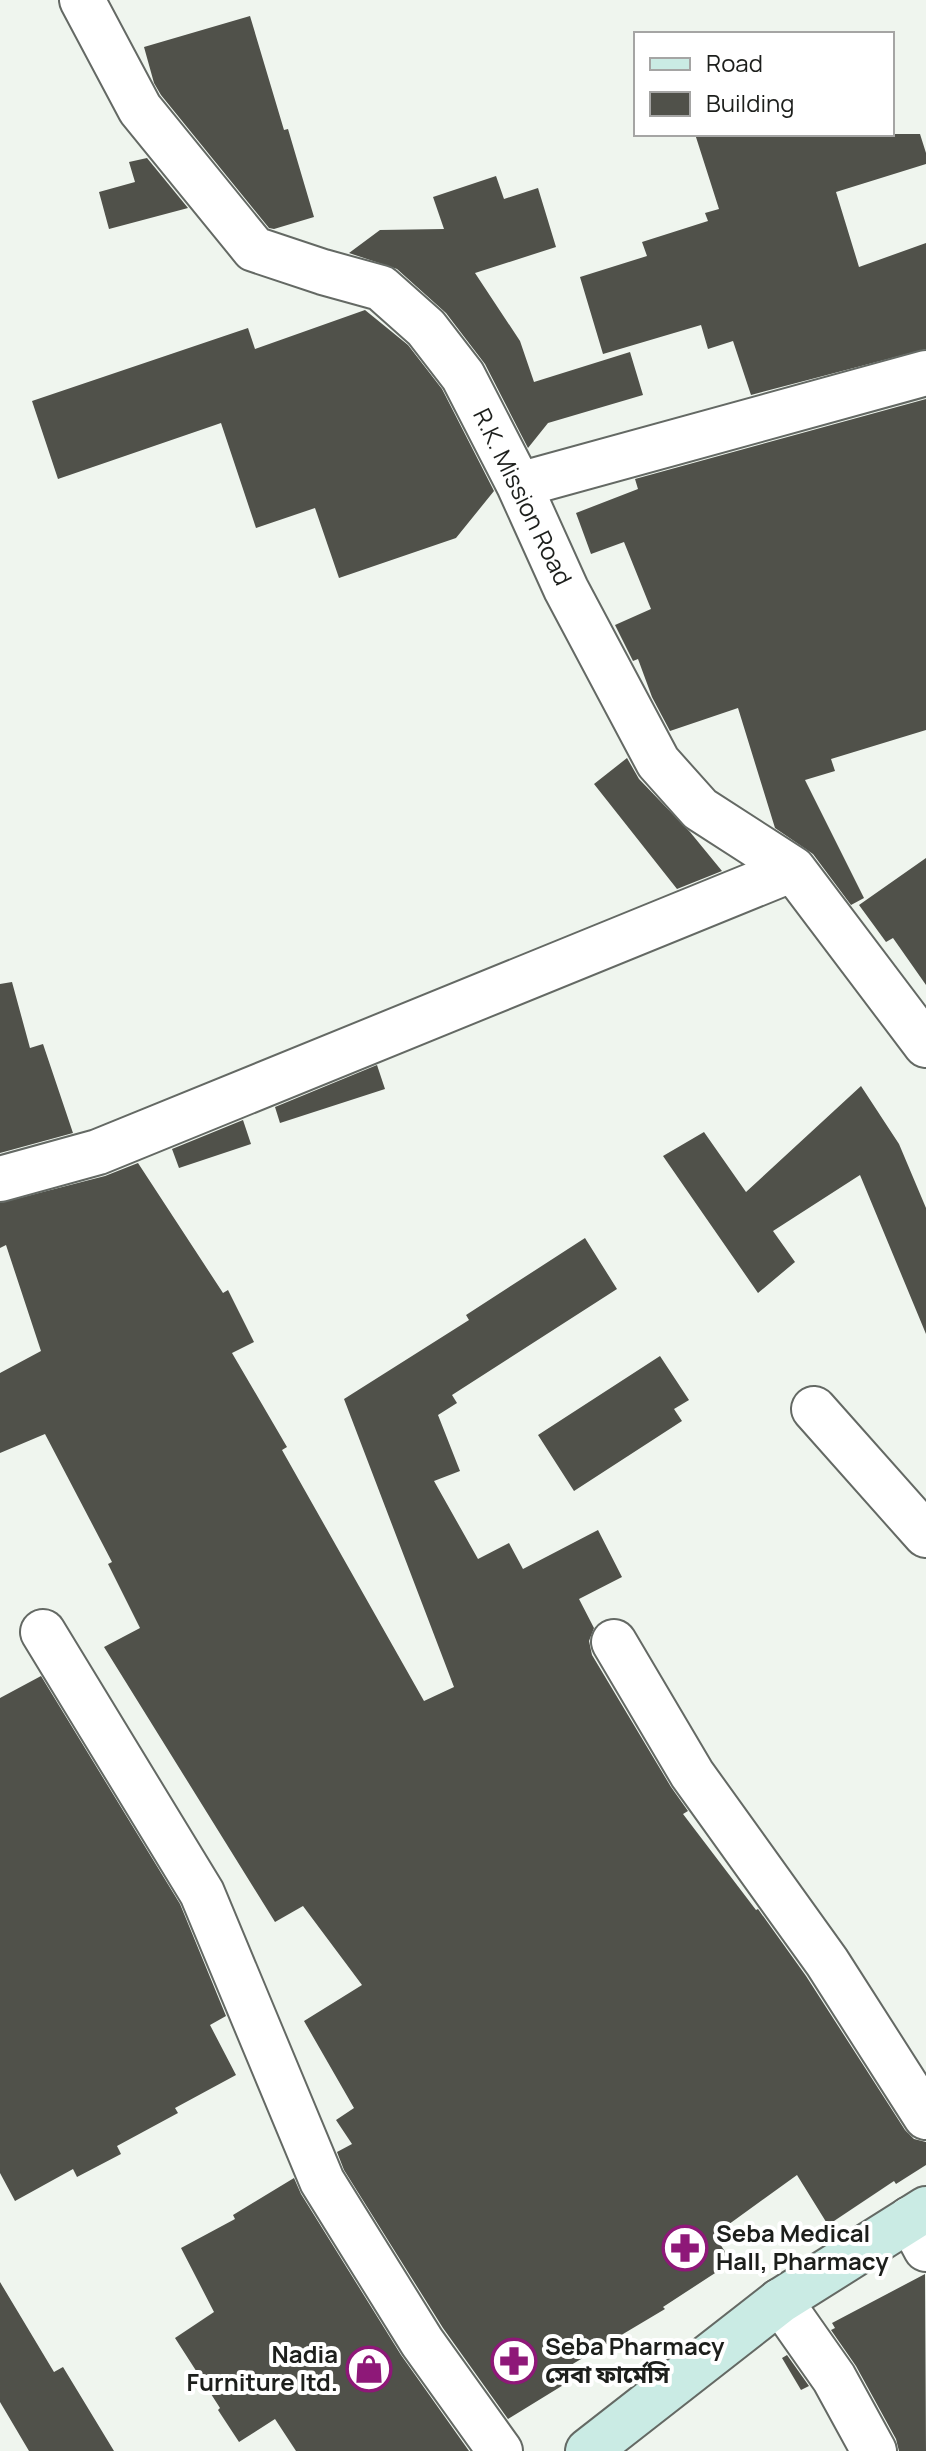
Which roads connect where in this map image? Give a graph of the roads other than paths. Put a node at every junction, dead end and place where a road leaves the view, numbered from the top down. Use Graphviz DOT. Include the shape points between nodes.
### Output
graph roads {
  1 [pos="82,0"];
  2 [pos="926,373"];
  3 [pos="519,485"];
  4 [pos="793,869"];
  5 [pos="926,1045"];
  6 [pos="0,1179"];
  7 [pos="814,1409"];
  8 [pos="926,1535"];
  9 [pos="43,1632"];
  10 [pos="614,1642"];
  11 [pos="926,2117"];
  12 [pos="921,2226"];
  13 [pos="780,2301"];
  14 [pos="500,2451"];
  15 [pos="588,2451"];
  16 [pos="874,2451"];
  1 -- 3 [label="street, R.K. Mission Road" via="140,109 254,249 381,288 426,328 463,376"];
  2 -- 3 [label="street"];
  3 -- 4 [label="street, R.K. Mission Road" via="566,589 658,762 700,809"];
  4 -- 5 [label="street, R.K. Mission Road"];
  4 -- 6 [label="street" via="98,1152"];
  7 -- 8 [label="street"];
  9 -- 14 [label="street" via="202,1893 322,2181 422,2342"];
  10 -- 11 [label="street" via="692,1774 827,1962"];
  12 -- 13 [label="main road"];
  13 -- 15 [label="main road"];
  13 -- 16 [label="street" via="834,2378"];
}
